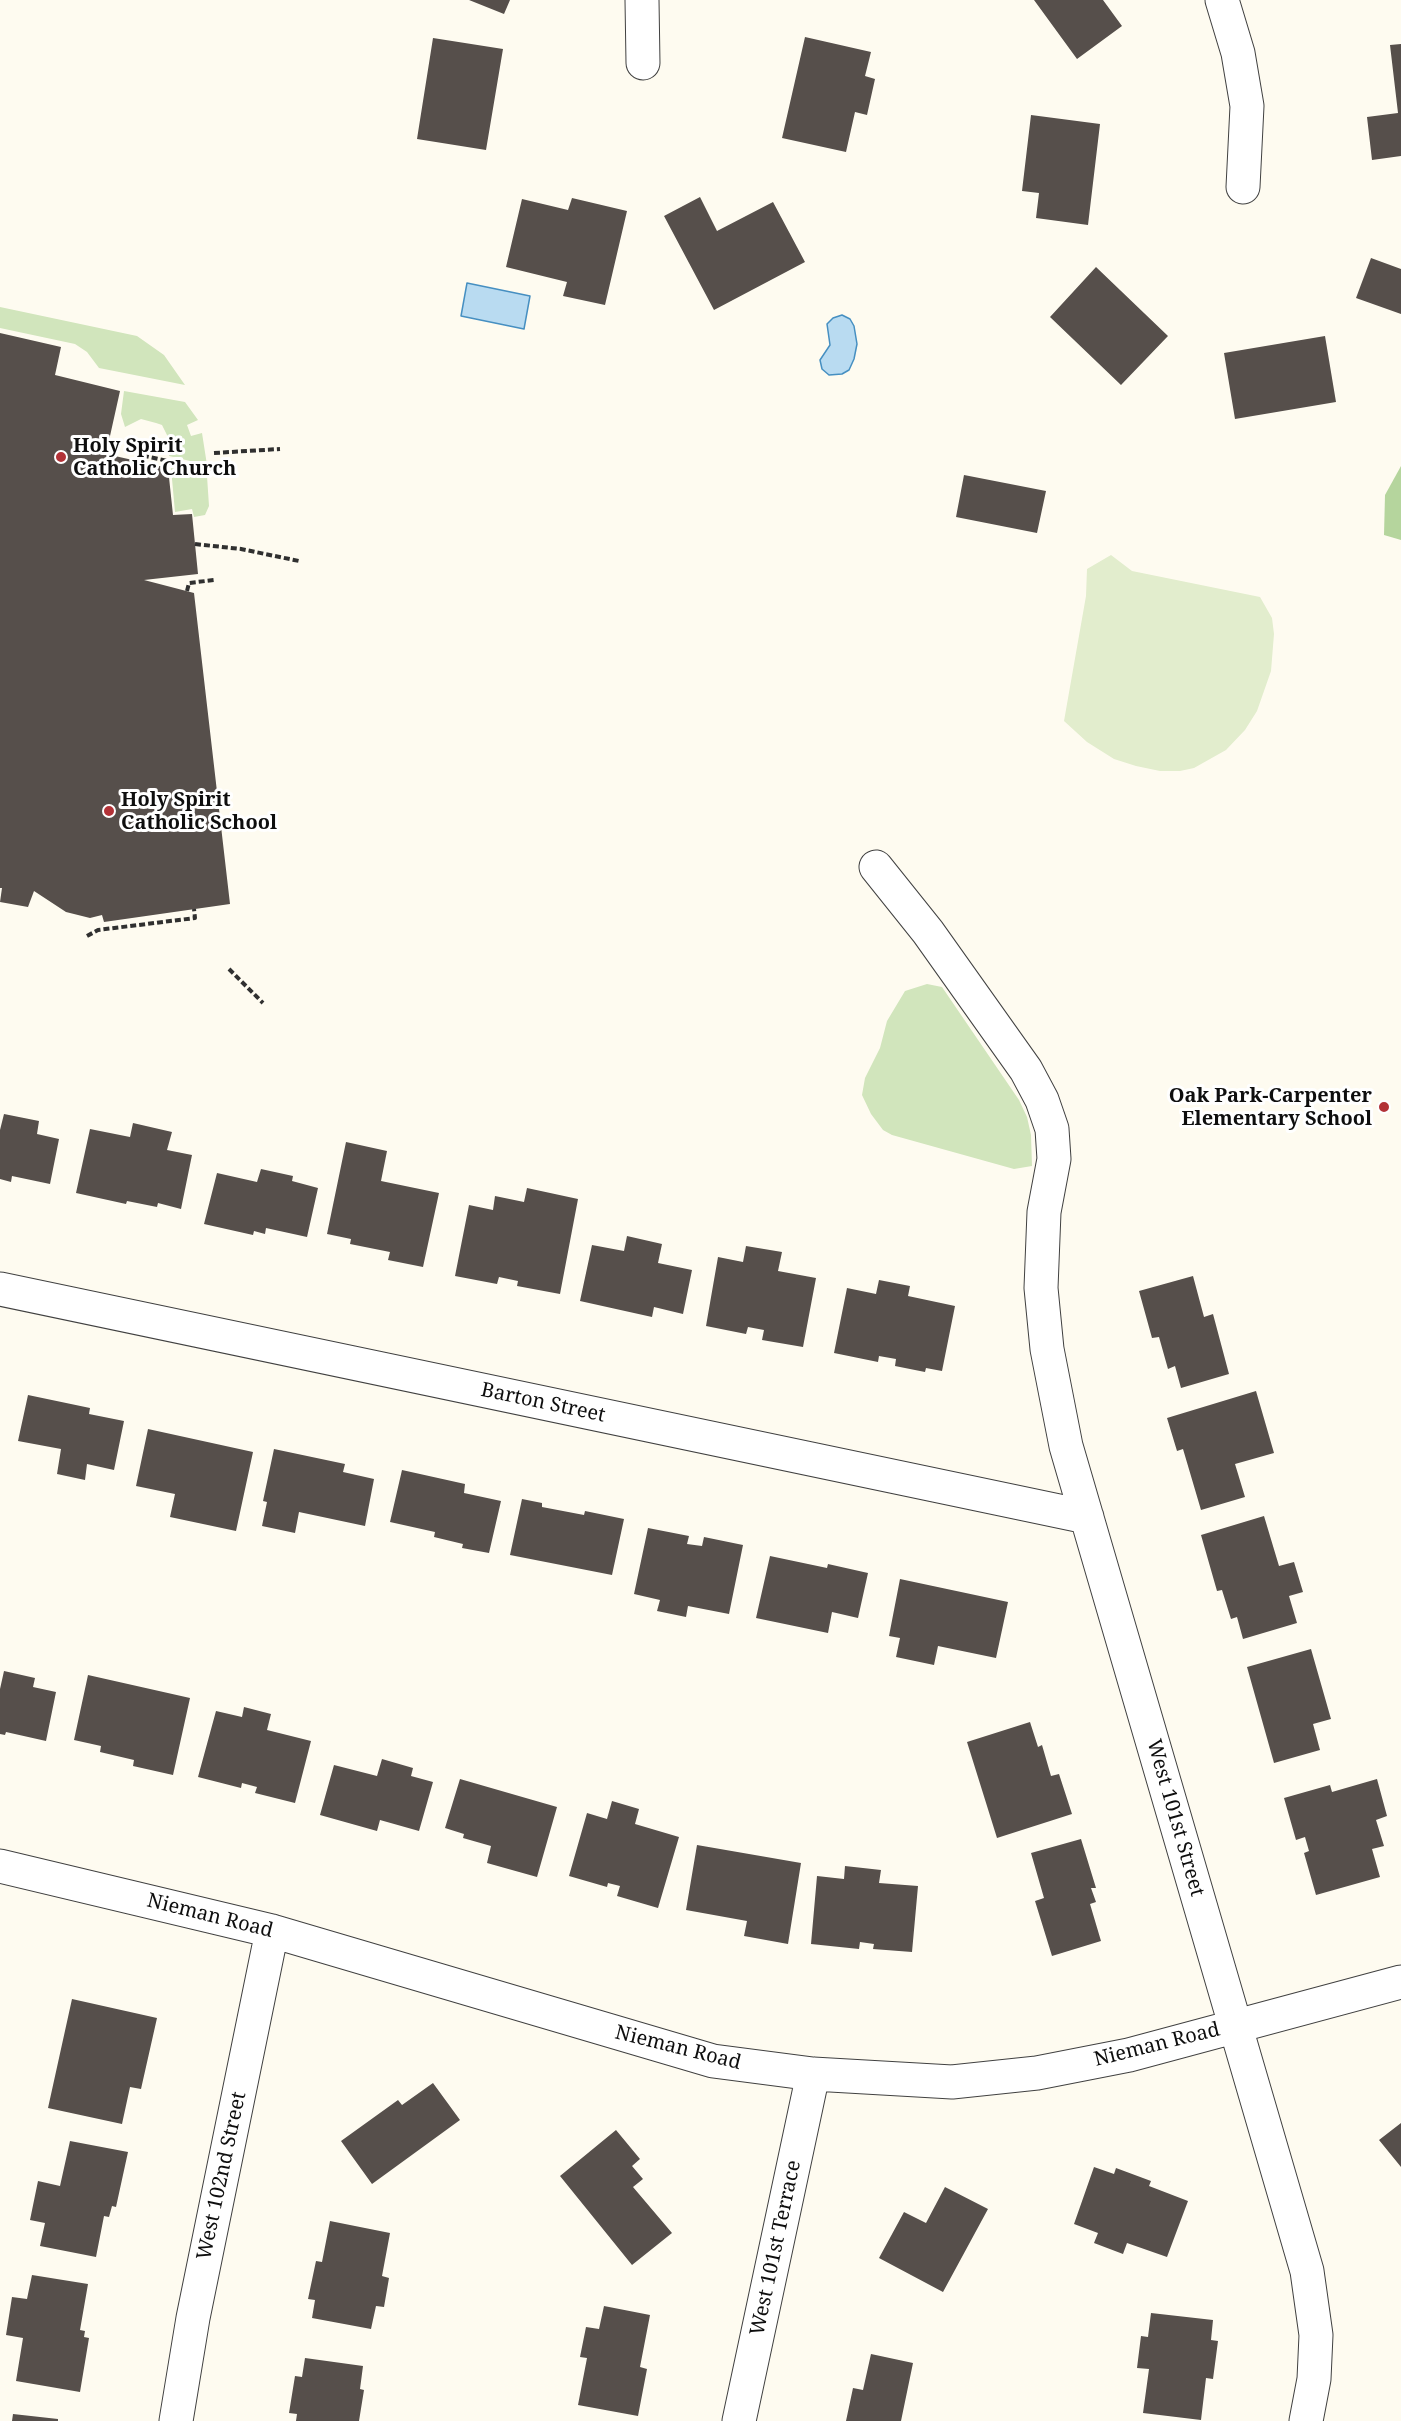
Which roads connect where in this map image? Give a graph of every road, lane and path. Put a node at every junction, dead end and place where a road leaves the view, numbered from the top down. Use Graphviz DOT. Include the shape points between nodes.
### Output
graph roads {
  1 [pos="642,0"];
  2 [pos="1222,0"];
  3 [pos="643,63"];
  4 [pos="1243,187"];
  5 [pos="280,449"];
  6 [pos="213,453"];
  7 [pos="139,461"];
  8 [pos="215,471"];
  9 [pos="195,544"];
  10 [pos="299,561"];
  11 [pos="214,580"];
  12 [pos="187,591"];
  13 [pos="876,867"];
  14 [pos="194,909"];
  15 [pos="87,936"];
  16 [pos="229,969"];
  17 [pos="262,1003"];
  18 [pos="0,1290"];
  19 [pos="1087,1517"];
  20 [pos="0,1866"];
  21 [pos="272,1931"];
  22 [pos="1401,1982"];
  23 [pos="1236,2026"];
  24 [pos="813,2074"];
  25 [pos="176,2421"];
  26 [pos="739,2421"];
  27 [pos="1306,2421"];
  1 -- 3 [label="street"];
  2 -- 4 [label="street" via="1238,53 1247,106"];
  5 -- 6 [label="path"];
  7 -- 8 [label="path" via="140,456"];
  9 -- 10 [label="path"];
  11 -- 12 [label="path" via="189,583"];
  13 -- 19 [label="street, West 101st Street" via="935,941 1026,1070 1052,1129 1054,1159 1044,1212 1041,1288 1047,1349 1066,1446"];
  14 -- 15 [label="path" via="195,918 98,930"];
  16 -- 17 [label="path"];
  18 -- 19 [label="street, Barton Street"];
  19 -- 23 [label="street, West 101st Street"];
  20 -- 21 [label="street, Nieman Road"];
  21 -- 24 [label="street, Nieman Road" via="713,2061"];
  21 -- 25 [label="street, West 102nd Street" via="195,2307"];
  22 -- 23 [label="street, Nieman Road"];
  23 -- 24 [label="street, Nieman Road" via="1129,2055 1037,2073 952,2082"];
  23 -- 27 [label="street, West 101st Street" via="1307,2271 1316,2335 1314,2379"];
  24 -- 26 [label="street, West 101st Terrace"];
}
